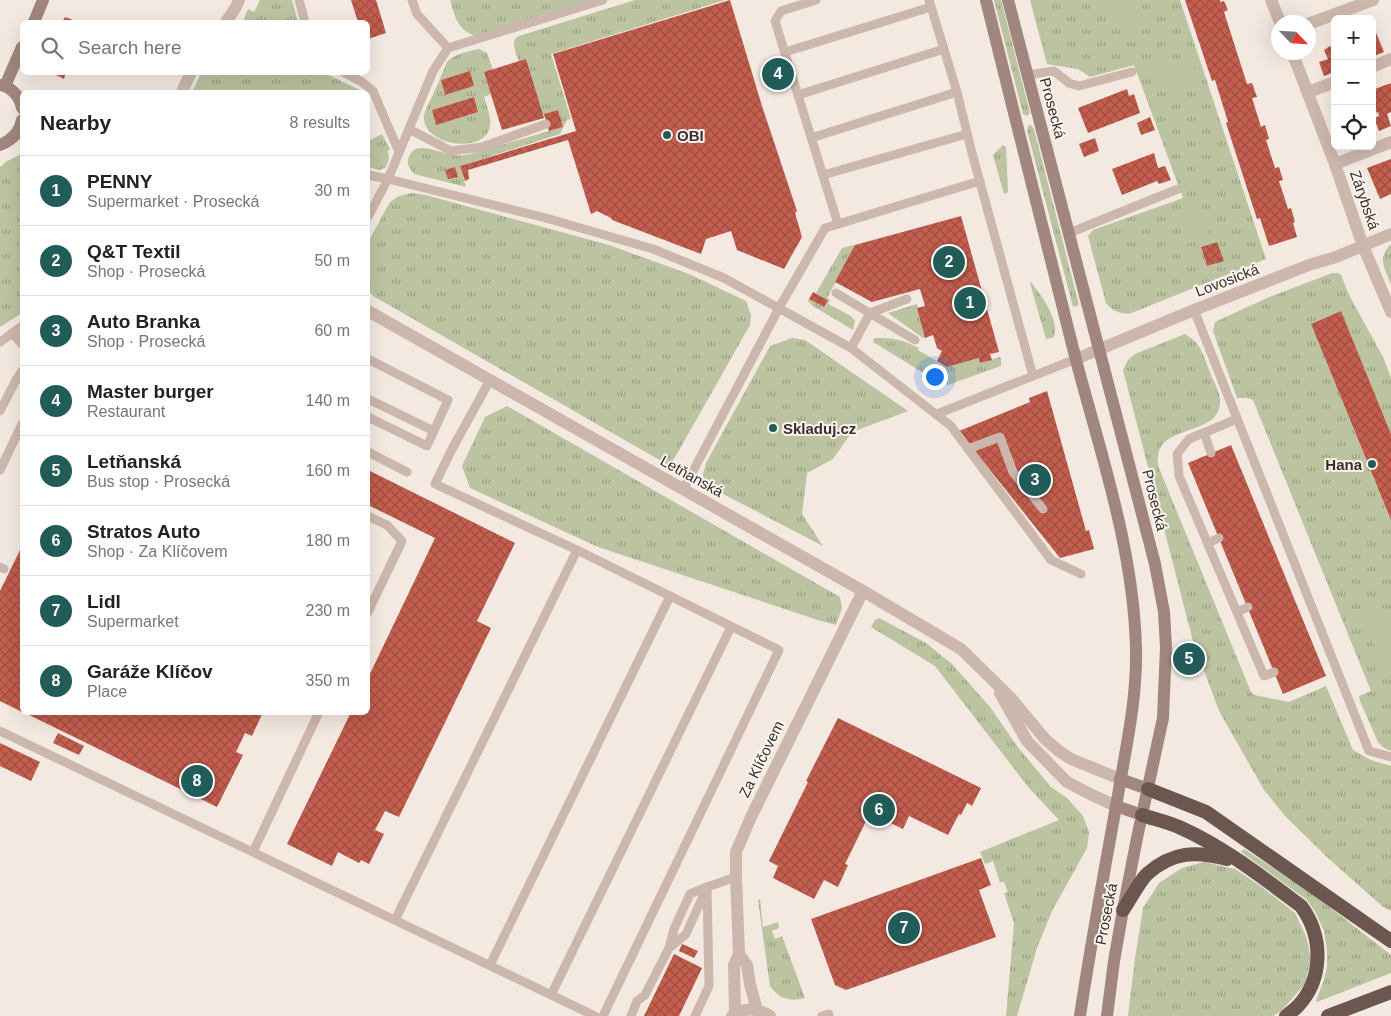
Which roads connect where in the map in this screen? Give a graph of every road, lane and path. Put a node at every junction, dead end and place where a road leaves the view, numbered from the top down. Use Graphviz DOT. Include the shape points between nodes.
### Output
graph roads {
  1 [pos="44,0"];
  2 [pos="239,0"];
  3 [pos="299,0"];
  4 [pos="412,0"];
  5 [pos="603,0"];
  6 [pos="816,0"];
  7 [pos="986,0"];
  8 [pos="1008,0"];
  9 [pos="1272,0"];
  10 [pos="1373,0"];
  11 [pos="930,4"];
  12 [pos="1277,15"];
  13 [pos="35,20"];
  14 [pos="227,20"];
  15 [pos="304,20"];
  16 [pos="1316,21"];
  17 [pos="448,48"];
  18 [pos="944,49"];
  19 [pos="20,51"];
  20 [pos="785,52"];
  21 [pos="1295,60"];
  22 [pos="1391,60"];
  23 [pos="1376,66"];
  24 [pos="1132,72"];
  25 [pos="190,75"];
  26 [pos="349,75"];
  27 [pos="1028,75"];
  28 [pos="1331,83"];
  29 [pos="3,85"];
  30 [pos="183,90"];
  31 [pos="957,92"];
  32 [pos="1308,92"];
  33 [pos="798,95"];
  34 [pos="20,102"];
  35 [pos="546,124"];
  36 [pos="20,127"];
  37 [pos="409,129"];
  38 [pos="967,134"];
  39 [pos="811,138"];
  40 [pos="1391,142"];
  41 [pos="0,145"];
  42 [pos="399,152"];
  43 [pos="1335,164"];
  44 [pos="823,174"];
  45 [pos="370,176"];
  46 [pos="388,179"];
  47 [pos="980,181"];
  48 [pos="1178,188"];
  49 [pos="370,213"];
  50 [pos="838,224"];
  51 [pos="1069,233"];
  52 [pos="1391,234"];
  53 [pos="1363,246"];
  54 [pos="836,293"];
  55 [pos="908,299"];
  56 [pos="779,308"];
  57 [pos="1194,310"];
  58 [pos="370,312"];
  59 [pos="1391,312"];
  60 [pos="870,313"];
  61 [pos="20,327"];
  62 [pos="12,333"];
  63 [pos="915,340"];
  64 [pos="0,342"];
  65 [pos="20,342"];
  66 [pos="850,348"];
  67 [pos="1100,349"];
  68 [pos="370,359"];
  69 [pos="1076,359"];
  70 [pos="20,374"];
  71 [pos="1032,376"];
  72 [pos="490,380"];
  73 [pos="370,400"];
  74 [pos="0,411"];
  75 [pos="937,414"];
  76 [pos="370,418"];
  77 [pos="1237,419"];
  78 [pos="434,431"];
  79 [pos="1204,433"];
  80 [pos="19,438"];
  81 [pos="968,449"];
  82 [pos="370,453"];
  83 [pos="1211,453"];
  84 [pos="0,470"];
  85 [pos="408,472"];
  86 [pos="683,490"];
  87 [pos="1043,509"];
  88 [pos="370,517"];
  89 [pos="1219,538"];
  90 [pos="1208,543"];
  91 [pos="577,550"];
  92 [pos="1081,574"];
  93 [pos="863,591"];
  94 [pos="670,596"];
  95 [pos="1248,607"];
  96 [pos="370,608"];
  97 [pos="1237,612"];
  98 [pos="731,627"];
  99 [pos="1274,672"];
  100 [pos="992,680"];
  101 [pos="318,715"];
  102 [pos="0,731"];
  103 [pos="1391,758"];
  104 [pos="1120,779"];
  105 [pos="1148,789"];
  106 [pos="1116,806"];
  107 [pos="1142,815"];
  108 [pos="253,852"];
  109 [pos="1241,862"];
  110 [pos="736,877"];
  111 [pos="707,887"];
  112 [pos="1123,910"];
  113 [pos="395,920"];
  114 [pos="1391,941"];
  115 [pos="669,948"];
  116 [pos="739,954"];
  117 [pos="490,965"];
  118 [pos="1391,992"];
  119 [pos="551,995"];
  120 [pos="757,1010"];
  121 [pos="734,1015"];
  122 [pos="595,1016"];
  123 [pos="602,1016"];
  124 [pos="630,1016"];
  125 [pos="695,1016"];
  126 [pos="770,1016"];
  127 [pos="1080,1016"];
  128 [pos="1107,1016"];
  129 [pos="1286,1016"];
  130 [pos="1328,1016"];
  1 -- 13 [label="main road"];
  2 -- 14 [label="street"];
  3 -- 15 [label="lane"];
  4 -- 17 [label="lane" via="417,14"];
  5 -- 17 [label="lane"];
  6 -- 20 [label="lane" via="781,11 775,21"];
  7 -- 69 [label="main road, Prosecká"];
  8 -- 27 [label="main road, Prosecká"];
  9 -- 12 [label="street"];
  10 -- 16 [label="street"];
  11 -- 18 [label="lane"];
  11 -- 20 [label="lane"];
  17 -- 37 [label="lane"];
  18 -- 31 [label="lane"];
  18 -- 33 [label="lane"];
  19 -- 29 [label="main road"];
  20 -- 33 [label="lane"];
  21 -- 32 [label="street, Zárybská"];
  22 -- 23 [label="street"];
  24 -- 27 [label="lane" via="1078,86 1054,71"];
  25 -- 30 [label="street"];
  26 -- 42 [label="lane" via="373,91"];
  27 -- 51 [label="main road, Prosecká"];
  28 -- 32 [label="street"];
  29 -- 34 [label="main road" via="12,90"];
  31 -- 38 [label="lane"];
  31 -- 39 [label="lane"];
  32 -- 43 [label="street, Zárybská"];
  33 -- 39 [label="lane"];
  35 -- 37 [label="lane" via="482,147 451,151"];
  36 -- 41 [label="main road" via="10,140"];
  37 -- 42 [label="lane"];
  38 -- 44 [label="lane"];
  38 -- 47 [label="lane"];
  39 -- 44 [label="lane"];
  40 -- 43 [label="street"];
  42 -- 46 [label="lane"];
  43 -- 53 [label="street, Zárybská"];
  44 -- 50 [label="lane"];
  45 -- 46 [label="lane"];
  46 -- 49 [label="lane"];
  46 -- 56 [label="lane" via="546,218 653,249 724,278"];
  47 -- 50 [label="lane"];
  47 -- 71 [label="lane"];
  48 -- 51 [label="lane"];
  50 -- 56 [label="lane" via="825,228"];
  51 -- 67 [label="main road, Prosecká"];
  52 -- 53 [label="street, Lovosická"];
  53 -- 57 [label="street, Lovosická"];
  53 -- 59 [label="street, Zárybská"];
  54 -- 60 [label="lane"];
  55 -- 60 [label="lane"];
  56 -- 66 [label="lane"];
  56 -- 86 [label="lane"];
  57 -- 67 [label="street, Lovosická"];
  57 -- 77 [label="lane"];
  58 -- 72 [label="street, Letňanská"];
  60 -- 63 [label="lane"];
  60 -- 66 [label="lane"];
  61 -- 62 [label="lane"];
  62 -- 64 [label="lane"];
  62 -- 65 [label="lane"];
  66 -- 75 [label="lane"];
  67 -- 69 [label="street, Lovosická"];
  67 -- 105 [label="main road, Prosecká" via="1164,612 1163,718"];
  68 -- 78 [label="lane" via="448,400"];
  69 -- 71 [label="lane"];
  69 -- 104 [label="main road, Prosecká" via="1119,519 1135,618 1135,689"];
  70 -- 74 [label="lane"];
  71 -- 75 [label="lane"];
  72 -- 86 [label="street, Letňanská"];
  72 -- 91 [label="lane" via="435,484"];
  73 -- 78 [label="lane"];
  75 -- 81 [label="lane" via="951,426"];
  76 -- 78 [label="lane" via="427,446"];
  77 -- 79 [label="lane"];
  77 -- 103 [label="lane" via="1369,751"];
  79 -- 83 [label="lane"];
  79 -- 90 [label="lane" via="1188,439 1177,454 1179,476"];
  80 -- 84 [label="lane"];
  81 -- 87 [label="lane" via="1000,438 1013,472"];
  81 -- 92 [label="lane" via="1051,560"];
  82 -- 85 [label="lane"];
  86 -- 93 [label="street, Letňanská"];
  88 -- 96 [label="lane" via="387,525 402,541"];
  89 -- 90 [label="lane"];
  90 -- 97 [label="lane"];
  91 -- 94 [label="lane"];
  91 -- 113 [label="lane"];
  93 -- 100 [label="street, Letňanská" via="961,649"];
  93 -- 110 [label="street, Za Klíčovem" via="751,817 736,852"];
  94 -- 98 [label="lane"];
  94 -- 117 [label="lane"];
  95 -- 97 [label="lane"];
  97 -- 99 [label="lane" via="1264,676"];
  98 -- 119 [label="lane"];
  98 -- 123 [label="lane" via="779,650"];
  100 -- 104 [label="street, Letňanská" via="1059,751"];
  100 -- 106 [label="street, Letňanská" via="1027,741 1046,761 1068,782"];
  101 -- 108 [label="lane"];
  102 -- 108 [label="lane"];
  104 -- 105 [label="main road"];
  104 -- 106 [label="main road, Prosecká"];
  105 -- 107 [label="main road, Prosecká"];
  105 -- 114 [label="highway" via="1206,812"];
  106 -- 107 [label="main road"];
  106 -- 127 [label="main road, Prosecká"];
  107 -- 109 [label="highway" via="1178,827"];
  107 -- 112 [label="main road, Prosecká"];
  108 -- 113 [label="lane"];
  109 -- 112 [label="highway" via="1207,854 1186,854 1166,862 1146,875"];
  109 -- 129 [label="highway" via="1301,906 1314,932 1318,946 1315,977 1298,1006"];
  110 -- 111 [label="lane"];
  110 -- 116 [label="street, Za Klíčovem"];
  111 -- 115 [label="lane" via="686,934"];
  111 -- 115 [label="lane" via="690,894"];
  111 -- 125 [label="lane" via="709,986"];
  112 -- 128 [label="main road, Prosecká"];
  113 -- 117 [label="lane"];
  115 -- 124 [label="lane"];
  116 -- 120 [label="street, Za Klíčovem" via="747,965"];
  116 -- 121 [label="street, Za Klíčovem" via="734,965"];
  117 -- 119 [label="lane"];
  118 -- 130 [label="highway"];
  119 -- 122 [label="lane"];
  120 -- 121 [label="street" via="742,1010"];
  120 -- 126 [label="street"];
}
